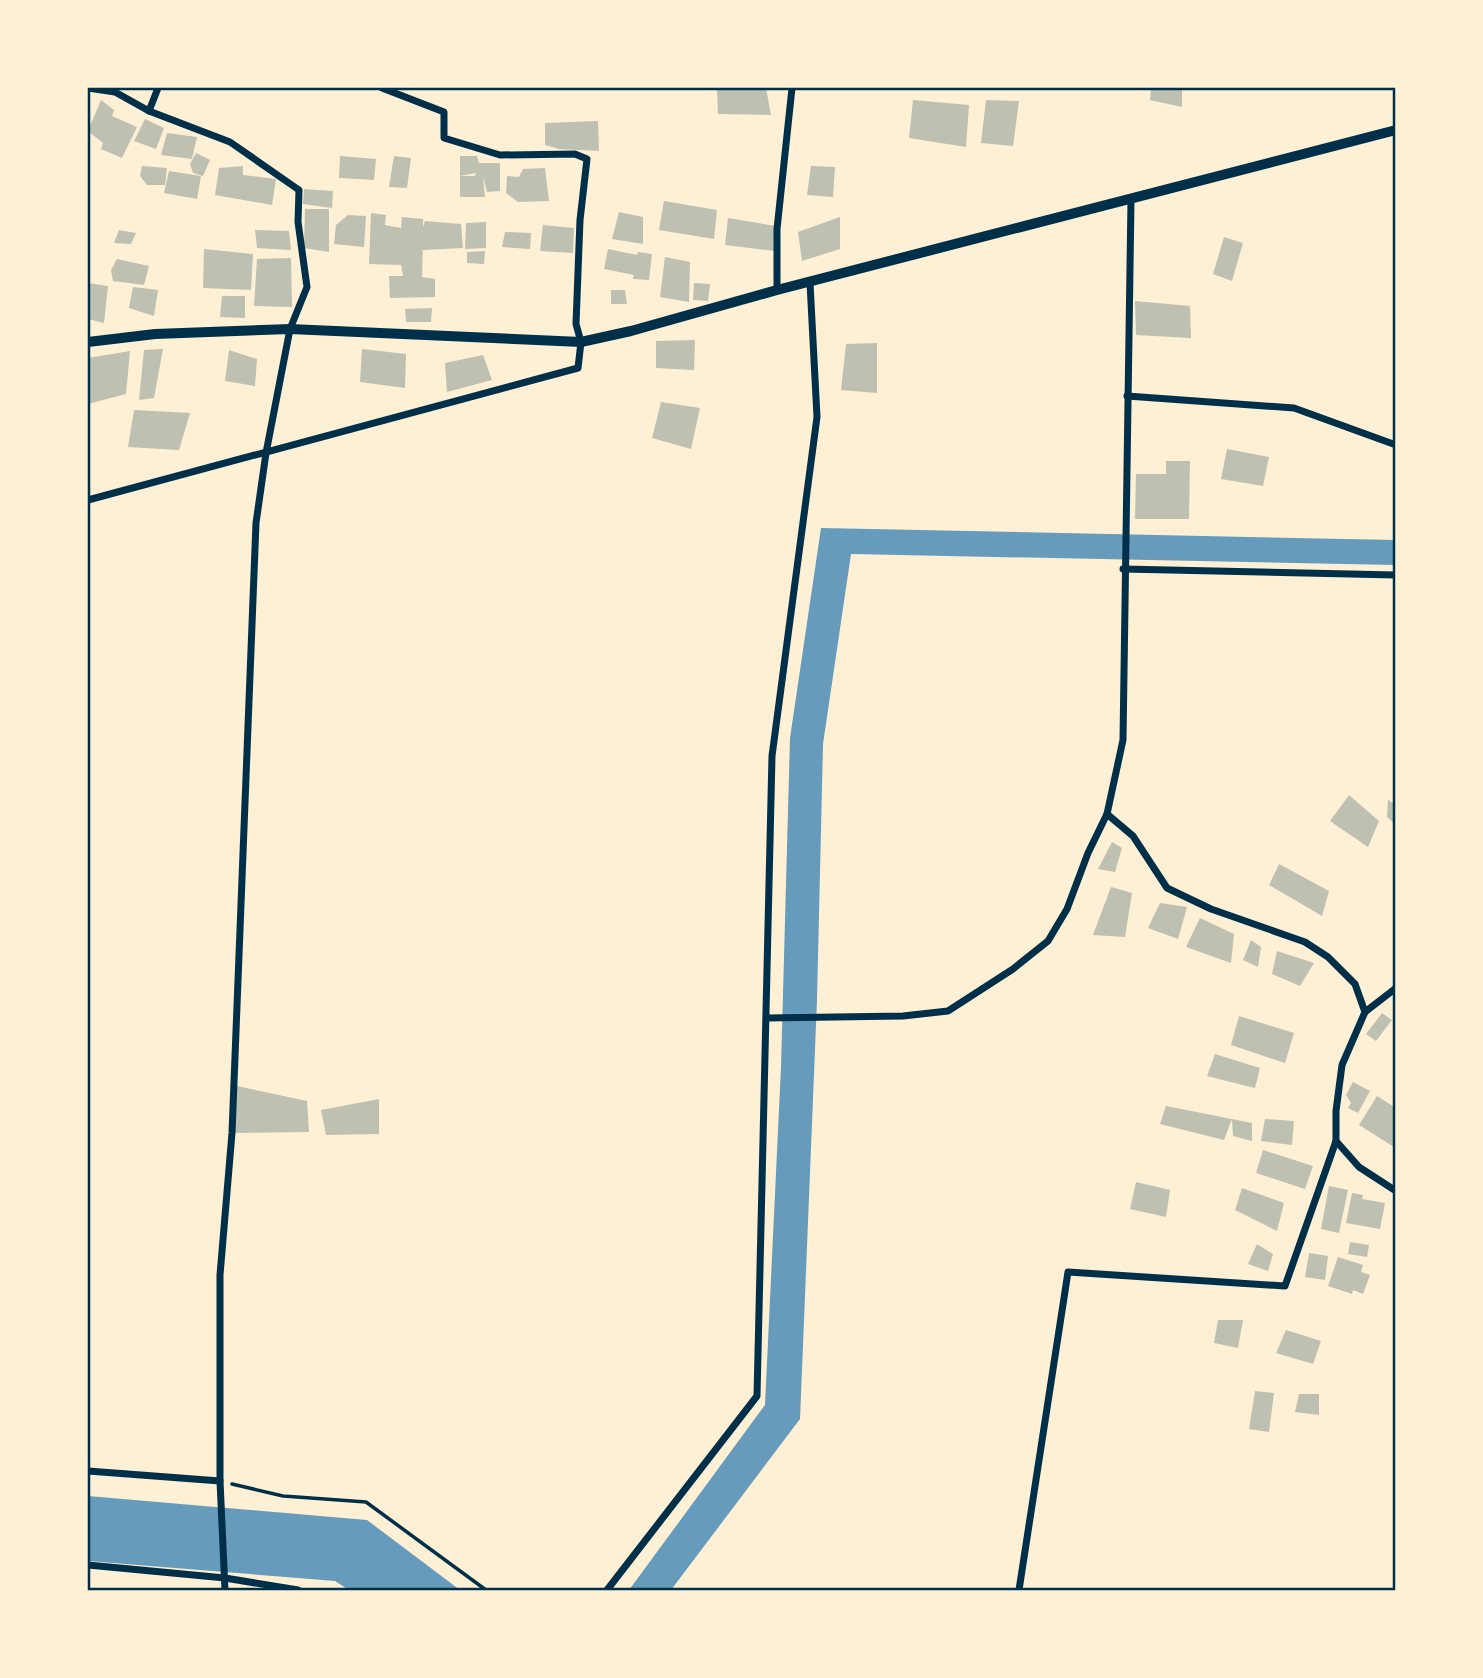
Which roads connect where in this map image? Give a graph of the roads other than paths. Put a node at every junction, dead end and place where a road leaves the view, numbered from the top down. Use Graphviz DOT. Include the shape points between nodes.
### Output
graph roads {
  1 [pos="88,88"];
  2 [pos="159,88"];
  3 [pos="382,88"];
  4 [pos="792,88"];
  5 [pos="149,111"];
  6 [pos="1395,130"];
  7 [pos="1130,200"];
  8 [pos="810,284"];
  9 [pos="777,290"];
  10 [pos="290,329"];
  11 [pos="581,341"];
  12 [pos="88,342"];
  13 [pos="1127,396"];
  14 [pos="1395,446"];
  15 [pos="266,453"];
  16 [pos="88,500"];
  17 [pos="1123,566"];
  18 [pos="1395,575"];
  19 [pos="1108,814"];
  20 [pos="1395,988"];
  21 [pos="1366,1013"];
  22 [pos="767,1018"];
  23 [pos="1336,1141"];
  24 [pos="1395,1191"];
  25 [pos="88,1471"];
  26 [pos="220,1481"];
  27 [pos="88,1565"];
  28 [pos="225,1578"];
  29 [pos="225,1591"];
  30 [pos="298,1591"];
  31 [pos="607,1591"];
  32 [pos="1019,1591"];
  1 -- 5 [label="street" via="114,92"];
  2 -- 5 [label="street"];
  3 -- 11 [label="street" via="444,112 444,138 500,155 575,154 587,159 576,324"];
  4 -- 9 [label="street" via="778,229"];
  5 -- 10 [label="street" via="230,142 299,190 298,222 307,287"];
  6 -- 7 [label="main road"];
  7 -- 8 [label="main road"];
  7 -- 13 [label="street"];
  8 -- 9 [label="main road"];
  8 -- 22 [label="street" via="817,417 772,756"];
  9 -- 11 [label="main road"];
  10 -- 11 [label="main road"];
  10 -- 12 [label="main road" via="155,334"];
  10 -- 15 [label="street"];
  11 -- 15 [label="street" via="578,368"];
  13 -- 14 [label="street" via="1294,408"];
  13 -- 17 [label="street"];
  15 -- 16 [label="street"];
  15 -- 26 [label="street" via="256,523 232,1133 220,1275"];
  17 -- 18 [label="street"];
  17 -- 19 [label="street" via="1123,740"];
  19 -- 21 [label="street" via="1133,836 1167,888 1211,909 1305,942 1328,957 1355,985"];
  19 -- 22 [label="street" via="1067,909 1048,941 948,1011"];
  20 -- 21 [label="street"];
  21 -- 23 [label="street" via="1342,1065"];
  22 -- 31 [label="street" via="757,1396"];
  23 -- 24 [label="street" via="1359,1167"];
  23 -- 32 [label="street" via="1286,1286 1068,1272"];
  25 -- 26 [label="street"];
  26 -- 28 [label="street"];
  27 -- 28 [label="street"];
  28 -- 29 [label="street"];
  28 -- 30 [label="street"];
}
